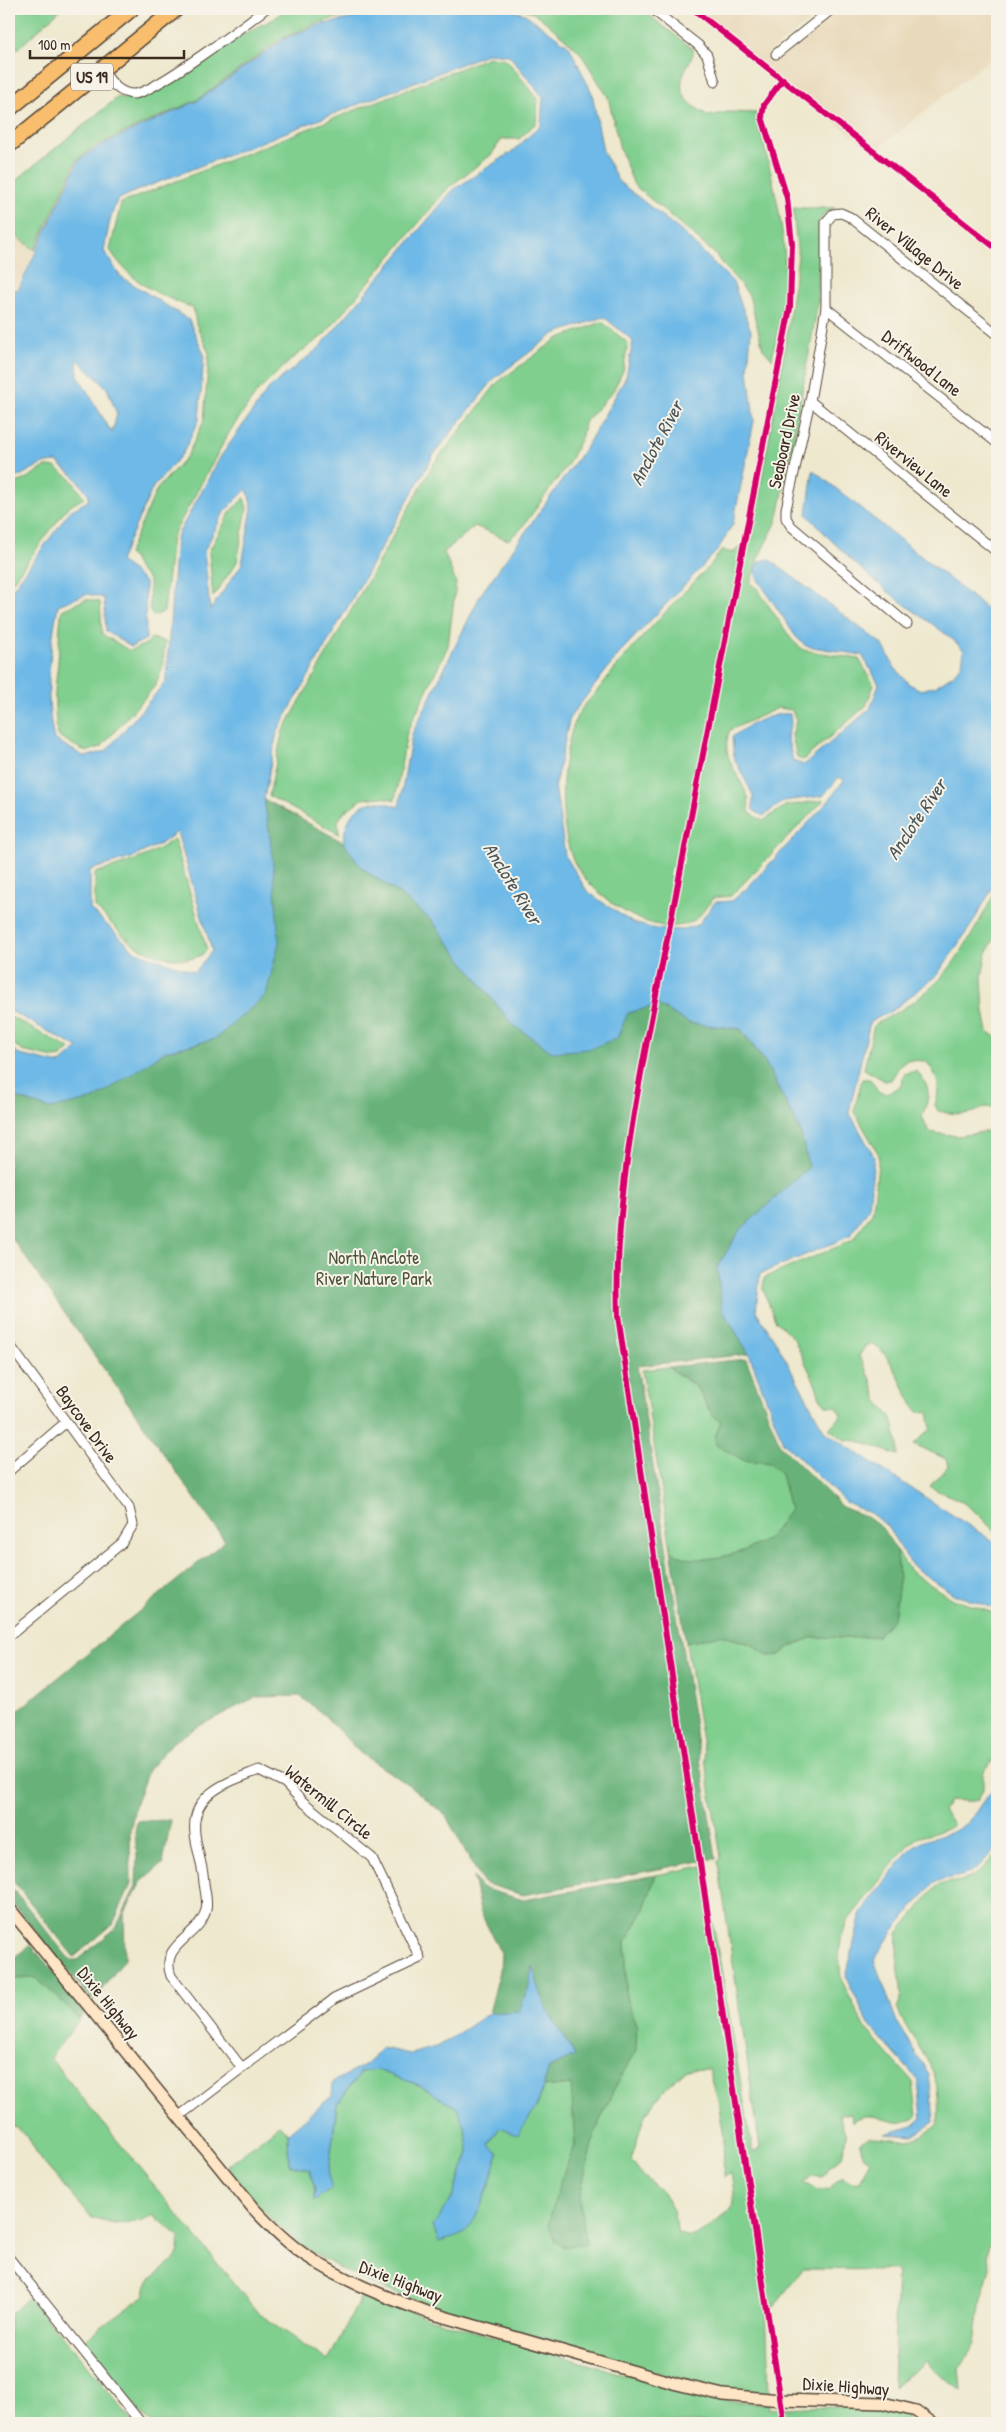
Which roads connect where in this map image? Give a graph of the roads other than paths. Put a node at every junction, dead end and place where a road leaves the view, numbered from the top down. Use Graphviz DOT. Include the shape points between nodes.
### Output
graph roads {
  1 [pos="131,9"];
  2 [pos="176,9"];
  3 [pos="265,9"];
  4 [pos="652,9"];
  5 [pos="832,9"];
  6 [pos="776,54"];
  7 [pos="102,69"];
  8 [pos="715,82"];
  9 [pos="9,109"];
  10 [pos="9,145"];
  11 [pos="833,214"];
  12 [pos="826,308"];
  13 [pos="997,334"];
  14 [pos="810,401"];
  15 [pos="997,443"];
  16 [pos="997,552"];
  17 [pos="907,624"];
  18 [pos="9,1344"];
  19 [pos="65,1424"];
  20 [pos="9,1470"];
  21 [pos="9,1636"];
  22 [pos="9,1908"];
  23 [pos="242,2068"];
  24 [pos="178,2117"];
  25 [pos="9,2258"];
  26 [pos="141,2423"];
  27 [pos="932,2423"];
  1 -- 9 [label="highway, US 19"];
  2 -- 7 [label="highway, US 19"];
  3 -- 7 [label="street" via="142,92 125,93"];
  4 -- 8 [label="street" via="707,55"];
  5 -- 6 [label="street"];
  7 -- 10 [label="highway, US 19"];
  11 -- 12 [label="street, Seaboard Drive" via="826,222"];
  11 -- 13 [label="street, River Village Drive" via="850,217"];
  12 -- 14 [label="street, Seaboard Drive"];
  12 -- 15 [label="street, Driftwood Lane"];
  14 -- 16 [label="street, Riverview Lane"];
  14 -- 17 [label="street, Seaboard Drive" via="786,518 791,526"];
  18 -- 19 [label="street, Baycove Drive"];
  19 -- 20 [label="street"];
  19 -- 21 [label="street, Baycove Drive" via="129,1508 133,1525 122,1543"];
  22 -- 24 [label="street, Dixie Highway"];
  23 -- 23 [label="street, Watermill Circle" via="171,1976 166,1964 170,1954 206,1910 203,1870 195,1832 197,1811 207,1794 231,1780 259,1770 285,1783 302,1801 372,1858 420,1958 334,1999"];
  23 -- 24 [label="street, Watermill Circle"];
  24 -- 27 [label="street, Dixie Highway" via="276,2232 305,2255 386,2297 427,2312 677,2384 742,2396 883,2403 916,2411"];
  25 -- 26 [label="street"];
}
